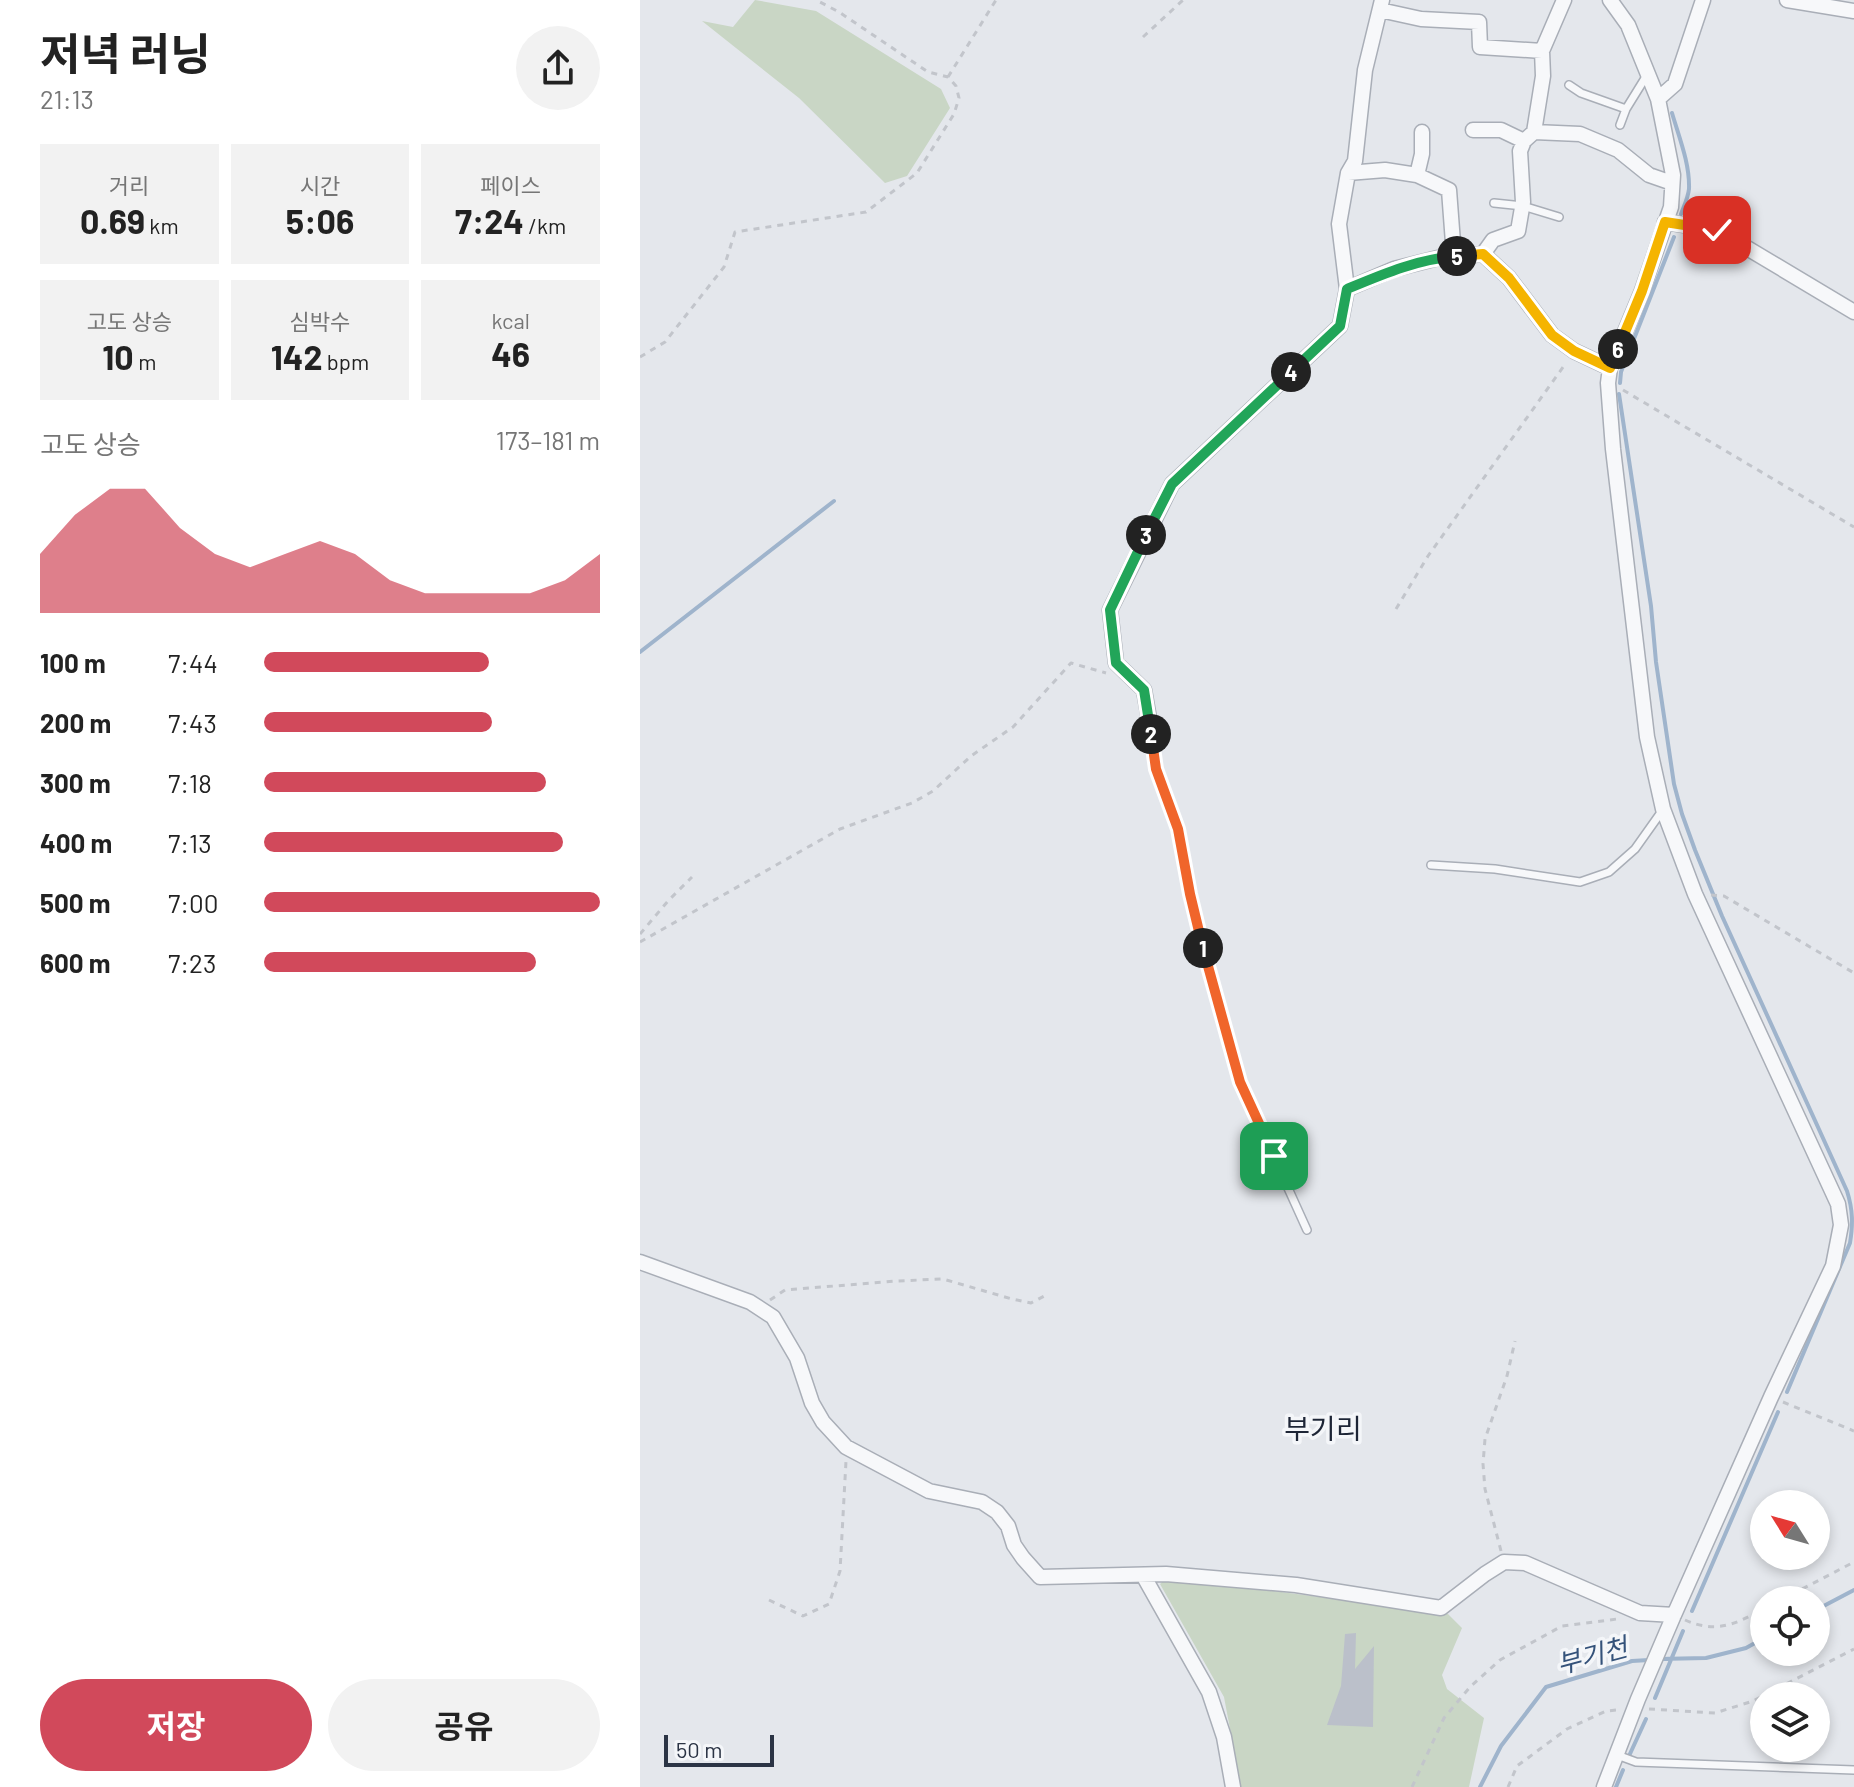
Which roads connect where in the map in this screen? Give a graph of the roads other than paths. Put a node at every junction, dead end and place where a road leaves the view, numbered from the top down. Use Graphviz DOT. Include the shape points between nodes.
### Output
graph roads {
  1 [pos="1564,0"];
  2 [pos="1610,0"];
  3 [pos="1703,0"];
  4 [pos="1787,0"];
  5 [pos="1381,5"];
  6 [pos="1854,11"];
  7 [pos="1542,51"];
  8 [pos="1647,75"];
  9 [pos="1569,85"];
  10 [pos="1658,99"];
  11 [pos="1626,109"];
  12 [pos="1620,125"];
  13 [pos="1473,130"];
  14 [pos="1422,132"];
  15 [pos="1529,136"];
  16 [pos="1348,173"];
  17 [pos="1417,175"];
  18 [pos="1672,183"];
  19 [pos="1494,203"];
  20 [pos="1523,206"];
  21 [pos="1559,217"];
  22 [pos="1665,222"];
  23 [pos="1483,254"];
  24 [pos="1454,256"];
  25 [pos="1347,289"];
  26 [pos="1854,312"];
  27 [pos="1609,375"];
  28 [pos="1152,735"];
  29 [pos="1663,809"];
  30 [pos="1431,865"];
  31 [pos="1307,1230"];
  32 [pos="640,1262"];
  33 [pos="1143,1575"];
  34 [pos="1674,1615"];
  35 [pos="1617,1755"];
  36 [pos="1854,1770"];
  37 [pos="1233,1787"];
  38 [pos="1604,1787"];
  1 -- 7 [label="street"];
  2 -- 8 [label="street" via="1628,25"];
  3 -- 10 [label="street" via="1675,84"];
  4 -- 6 [label="street"];
  5 -- 7 [label="street" via="1421,19 1479,22 1480,47"];
  5 -- 16 [label="street" via="1365,70 1355,161"];
  7 -- 15 [label="street" via="1543,76"];
  8 -- 10 [label="street"];
  8 -- 11 [label="lane"];
  9 -- 11 [label="lane"];
  10 -- 18 [label="street"];
  11 -- 12 [label="lane"];
  13 -- 15 [label="street"];
  14 -- 17 [label="street"];
  15 -- 18 [label="street" via="1580,134"];
  15 -- 20 [label="street" via="1520,151"];
  16 -- 17 [label="street" via="1385,170"];
  16 -- 25 [label="street" via="1339,224"];
  17 -- 24 [label="street" via="1449,190"];
  18 -- 22 [label="street"];
  19 -- 20 [label="lane"];
  20 -- 21 [label="lane"];
  20 -- 23 [label="street" via="1518,231 1493,240"];
  22 -- 26 [label="street" via="1717,230"];
  22 -- 27 [label="street"];
  23 -- 24 [label="street"];
  23 -- 27 [label="street" via="1509,278 1552,335"];
  24 -- 25 [label="street" via="1394,269"];
  25 -- 28 [label="street" via="1340,326 1172,484 1110,610 1116,663 1144,690"];
  27 -- 29 [label="street" via="1647,737"];
  28 -- 31 [label="lane" via="1156,769 1178,829 1240,1082"];
  29 -- 30 [label="lane" via="1635,849 1609,872 1580,882"];
  29 -- 34 [label="street" via="1695,894 1838,1204 1841,1225 1833,1266"];
  32 -- 33 [label="street" via="750,1302 773,1317 797,1358 812,1403 846,1447 929,1491 982,1502 997,1512 1014,1545 1040,1577"];
  33 -- 34 [label="street" via="1296,1585 1441,1608 1504,1562 1525,1563 1640,1613"];
  33 -- 37 [label="street" via="1209,1692"];
  34 -- 35 [label="street"];
  35 -- 36 [label="lane" via="1636,1762"];
  35 -- 38 [label="street"];
}
